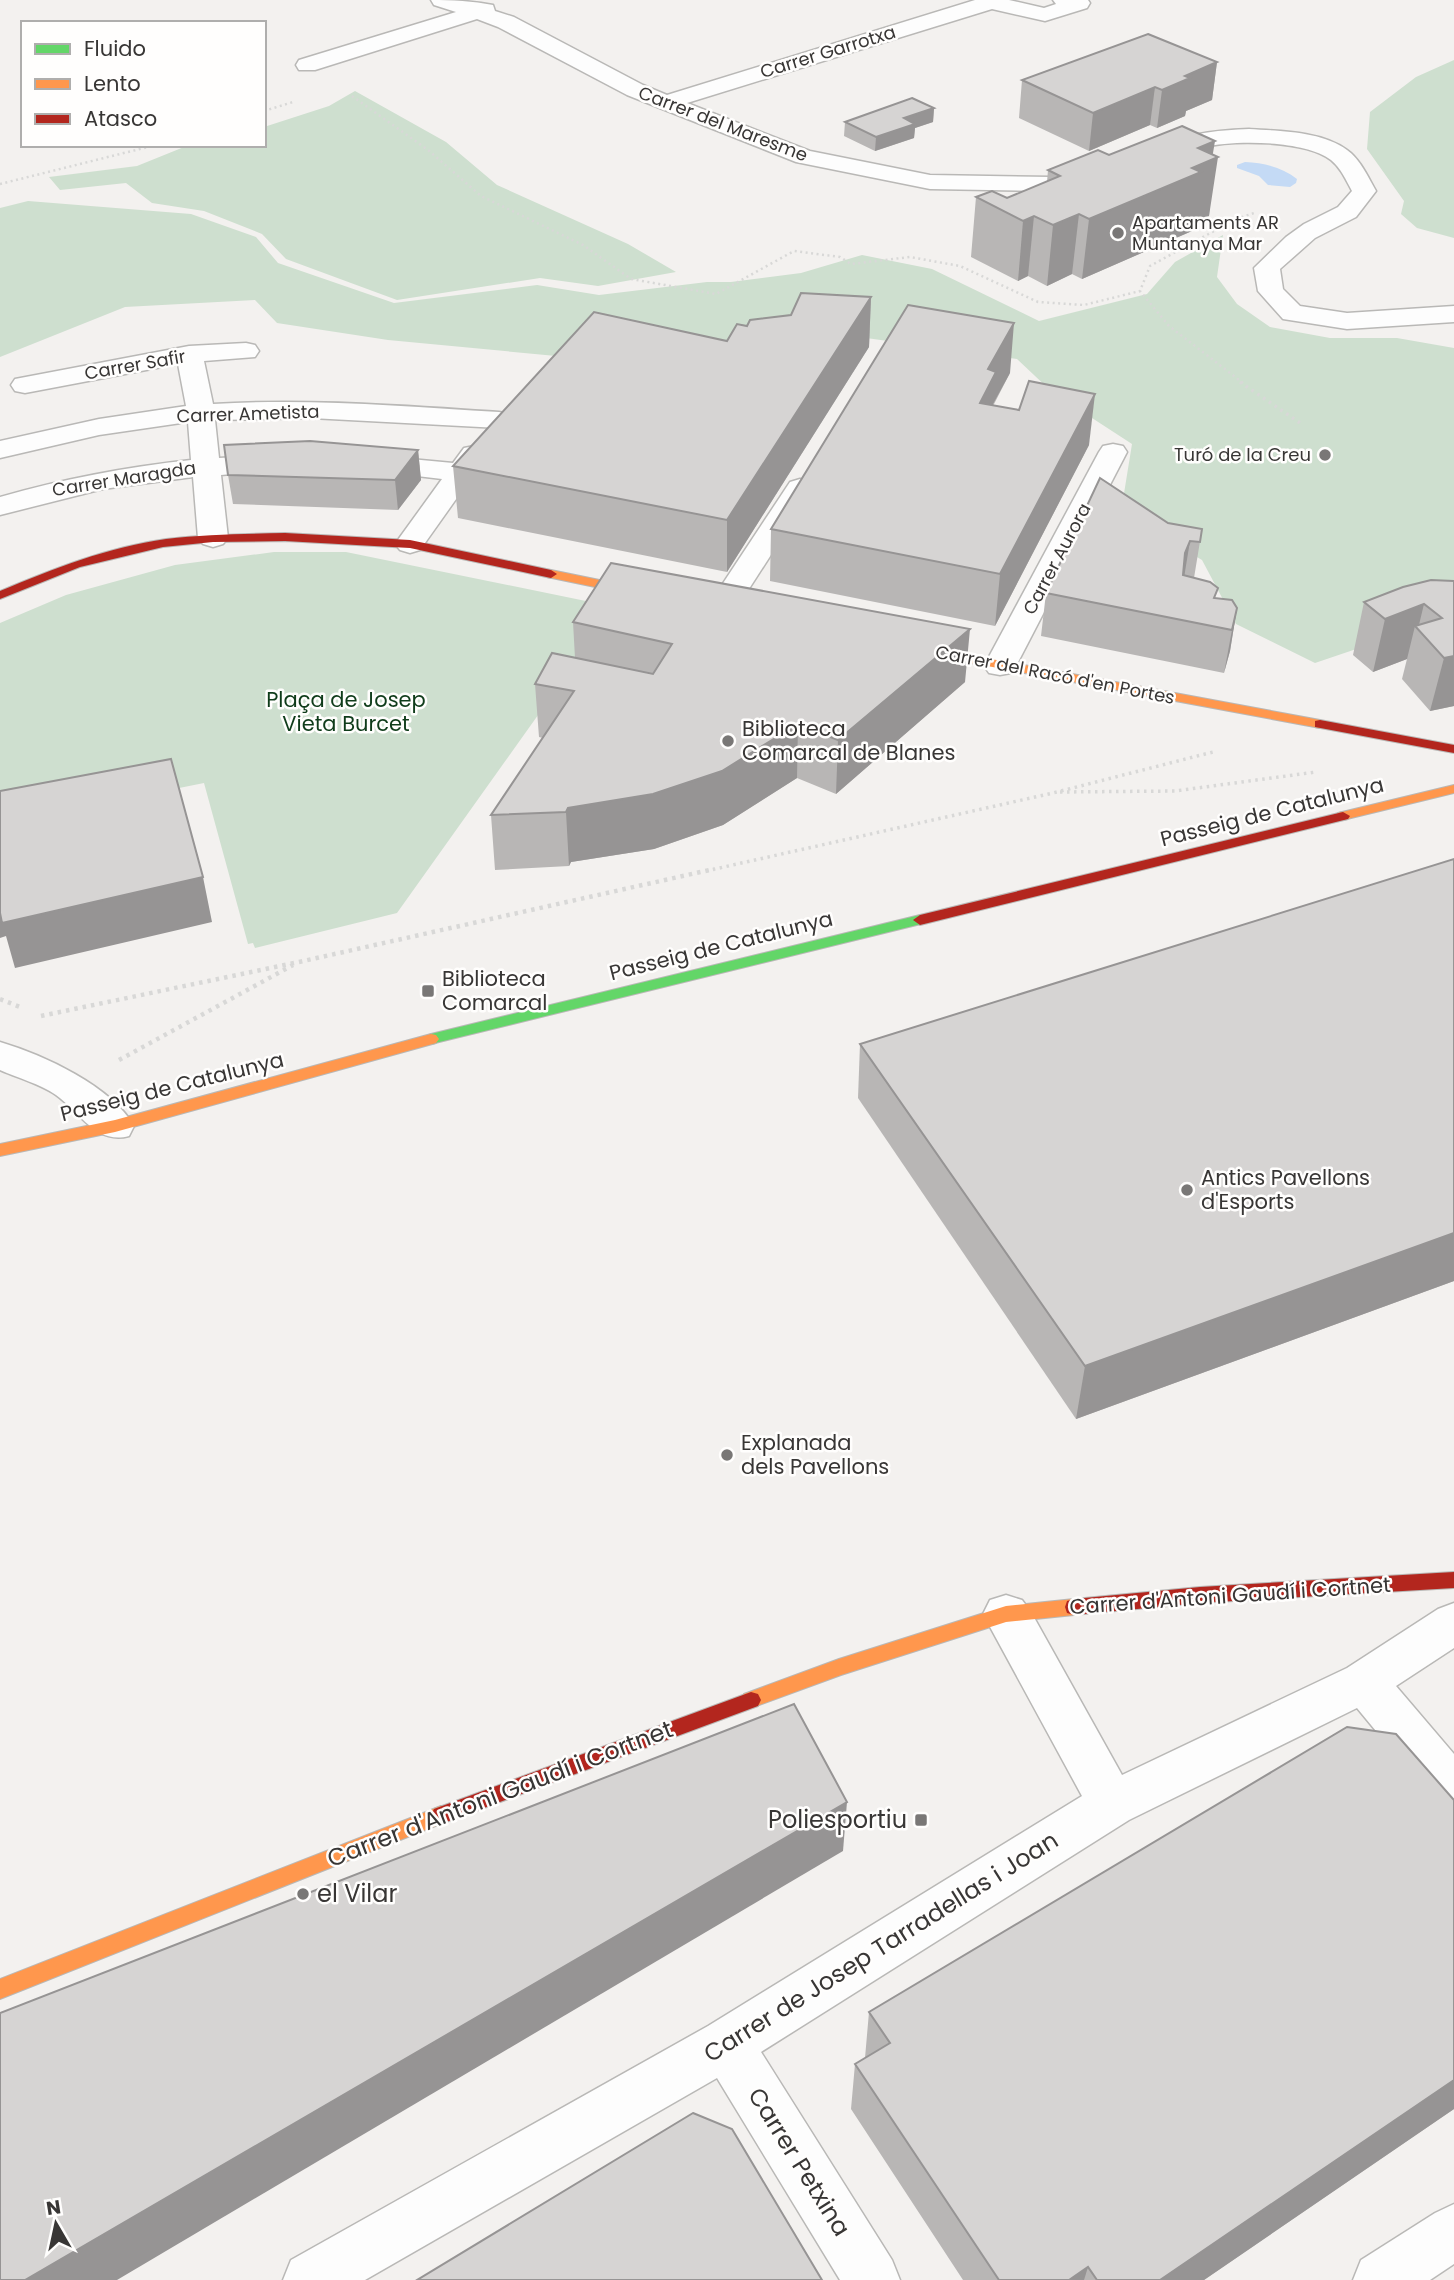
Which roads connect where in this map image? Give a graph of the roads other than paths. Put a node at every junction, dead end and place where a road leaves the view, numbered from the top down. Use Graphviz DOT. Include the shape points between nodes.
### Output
graph roads {
  1 [pos="442,0"];
  2 [pos="1064,0"];
  3 [pos="994,1"];
  4 [pos="511,3"];
  5 [pos="479,12"];
  6 [pos="307,65"];
  7 [pos="666,102"];
  8 [pos="1143,164"];
  9 [pos="1116,169"];
  10 [pos="1454,314"];
  11 [pos="246,351"];
  12 [pos="189,354"];
  13 [pos="25,385"];
  14 [pos="521,397"];
  15 [pos="201,413"];
  16 [pos="499,420"];
  17 [pos="0,450"];
  18 [pos="1113,452"];
  19 [pos="309,461"];
  20 [pos="348,461"];
  21 [pos="816,463"];
  22 [pos="204,466"];
  23 [pos="460,472"];
  24 [pos="0,506"];
  25 [pos="213,538"];
  26 [pos="411,544"];
  27 [pos="0,595"];
  28 [pos="668,598"];
  29 [pos="721,609"];
  30 [pos="894,644"];
  31 [pos="1000,666"];
  32 [pos="1454,749"];
  33 [pos="1454,789"];
  34 [pos="0,1055"];
  35 [pos="115,1126"];
  36 [pos="0,1150"];
  37 [pos="1454,1580"];
  38 [pos="1006,1615"];
  39 [pos="1454,1623"];
  40 [pos="1364,1682"];
  41 [pos="1454,1790"];
  42 [pos="1111,1804"];
  43 [pos="0,1989"];
  44 [pos="726,2043"];
  45 [pos="1454,2232"];
  46 [pos="311,2280"];
  47 [pos="872,2280"];
  48 [pos="1381,2280"];
  1 -- 5 [label="street, Carrer del Maresme"];
  2 -- 3 [label="street, Carrer Garrotxa" via="1079,3 1045,15"];
  3 -- 7 [label="street, Carrer Garrotxa"];
  4 -- 5 [label="street"];
  5 -- 6 [label="street"];
  5 -- 7 [label="street, Carrer del Maresme"];
  7 -- 9 [label="street, Carrer del Maresme" via="804,157 930,182 1051,184"];
  8 -- 10 [label="street" via="1199,141 1255,137 1304,141 1337,153 1364,191 1351,212 1315,228 1267,268 1271,291 1292,313 1347,321"];
  11 -- 12 [label="street, Carrer Safir"];
  12 -- 13 [label="street, Carrer Safir"];
  12 -- 15 [label="street"];
  14 -- 16 [label="street"];
  15 -- 16 [label="street, Carrer Ametista" via="360,411"];
  15 -- 17 [label="street, Carrer Ametista" via="132,421"];
  15 -- 22 [label="street"];
  16 -- 23 [label="street"];
  18 -- 31 [label="street, Carrer Aurora"];
  19 -- 22 [label="street, Carrer Maragda"];
  20 -- 23 [label="street"];
  21 -- 29 [label="street"];
  22 -- 24 [label="street, Carrer Maragda" via="105,480"];
  22 -- 25 [label="street"];
  23 -- 26 [label="street"];
  25 -- 26 [label="street"];
  25 -- 27 [label="street" via="163,543 76,564"];
  26 -- 28 [label="street"];
  30 -- 31 [label="street, Carrer del Racó d'en Portes"];
  31 -- 32 [label="street, Carrer del Racó d'en Portes"];
  33 -- 35 [label="street, Passeig de Catalunya" via="439,1037"];
  34 -- 35 [label="street" via="68,1085"];
  35 -- 36 [label="street, Passeig de Catalunya"];
  37 -- 38 [label="street, Carrer d'Antoni Gaudí i Cortnet" via="1200,1595"];
  38 -- 42 [label="street"];
  38 -- 43 [label="street, Carrer d'Antoni Gaudí i Cortnet" via="839,1667 460,1807"];
  39 -- 40 [label="street, Carrer de Josep Tarradellas i Joan"];
  40 -- 41 [label="street"];
  40 -- 42 [label="street, Carrer de Josep Tarradellas i Joan"];
  42 -- 44 [label="street, Carrer de Josep Tarradellas i Joan"];
  44 -- 46 [label="street, Carrer de Josep Tarradellas i Joan"];
  44 -- 47 [label="street, Carrer Petxina"];
  45 -- 48 [label="street"];
}
